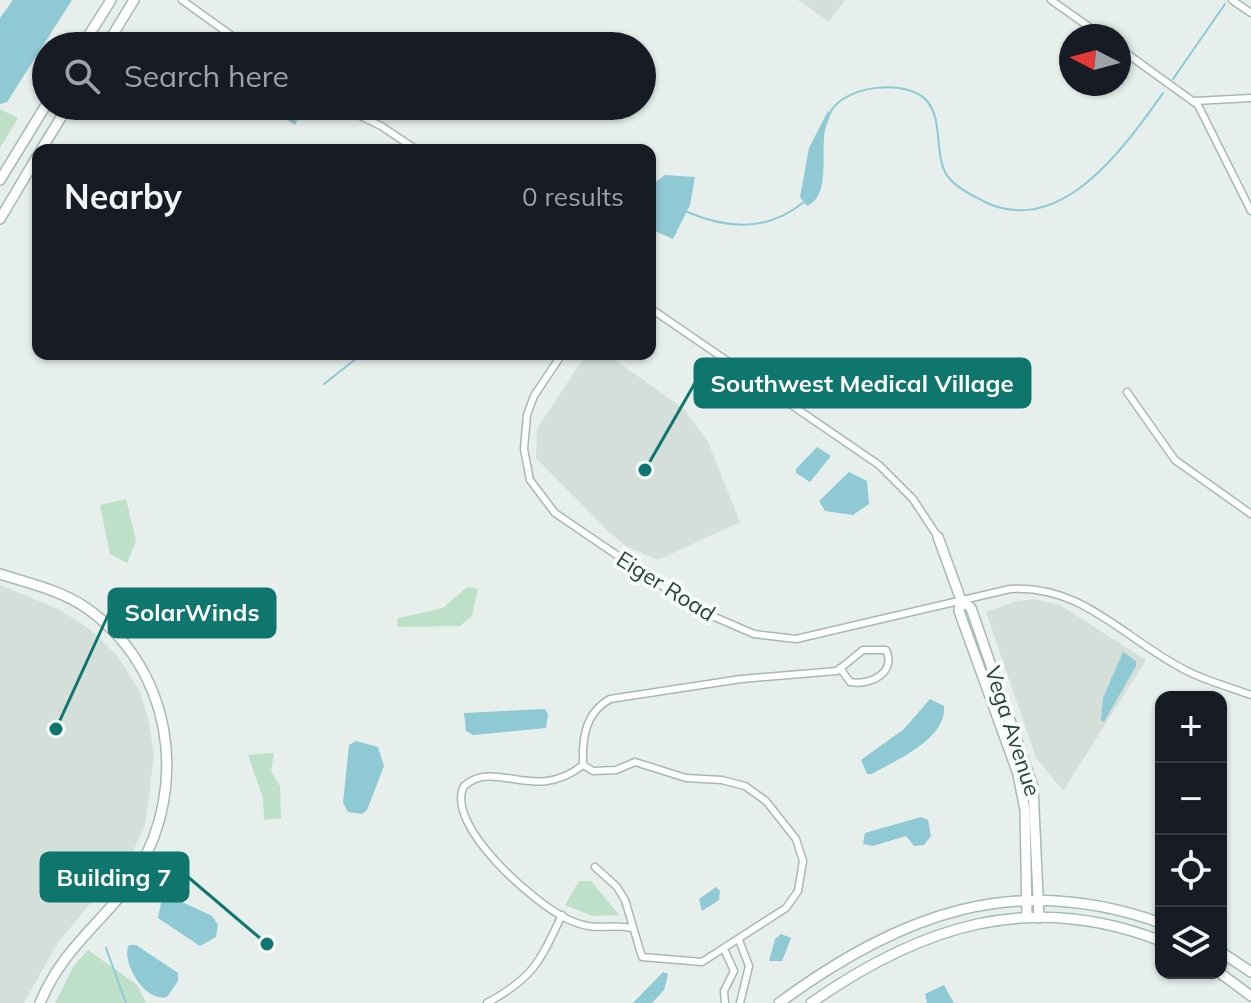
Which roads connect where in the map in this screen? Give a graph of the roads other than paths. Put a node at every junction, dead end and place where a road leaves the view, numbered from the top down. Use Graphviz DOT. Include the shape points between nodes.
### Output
graph roads {
  1 [pos="111,0"];
  2 [pos="134,0"];
  3 [pos="182,0"];
  4 [pos="1051,0"];
  5 [pos="1232,0"];
  6 [pos="1251,13"];
  7 [pos="1085,24"];
  8 [pos="91,32"];
  9 [pos="115,32"];
  10 [pos="227,32"];
  11 [pos="1131,56"];
  12 [pos="1251,98"];
  13 [pos="1195,101"];
  14 [pos="37,120"];
  15 [pos="59,120"];
  16 [pos="369,120"];
  17 [pos="45,144"];
  18 [pos="408,144"];
  19 [pos="32,165"];
  20 [pos="0,180"];
  21 [pos="1251,211"];
  22 [pos="0,219"];
  23 [pos="656,312"];
  24 [pos="558,360"];
  25 [pos="1127,392"];
  26 [pos="1251,514"];
  27 [pos="938,537"];
  28 [pos="0,574"];
  29 [pos="961,600"];
  30 [pos="840,668"];
  31 [pos="1251,695"];
  32 [pos="583,765"];
  33 [pos="595,867"];
  34 [pos="1027,901"];
  35 [pos="1040,901"];
  36 [pos="562,915"];
  37 [pos="1027,918"];
  38 [pos="1039,918"];
  39 [pos="1155,921"];
  40 [pos="632,928"];
  41 [pos="1155,939"];
  42 [pos="739,940"];
  43 [pos="724,949"];
  44 [pos="1227,956"];
  45 [pos="1251,974"];
  46 [pos="1227,978"];
  47 [pos="1240,988"];
  48 [pos="1251,996"];
  49 [pos="40,1003"];
  50 [pos="487,1003"];
  51 [pos="725,1003"];
  52 [pos="740,1003"];
  53 [pos="779,1003"];
  54 [pos="811,1003"];
  1 -- 8 [label="street"];
  2 -- 9 [label="street"];
  3 -- 10 [label="street"];
  4 -- 7 [label="street"];
  5 -- 6 [label="street"];
  11 -- 13 [label="street"];
  12 -- 13 [label="street"];
  13 -- 21 [label="street"];
  14 -- 20 [label="street"];
  15 -- 17 [label="street"];
  16 -- 18 [label="street"];
  19 -- 22 [label="street"];
  23 -- 27 [label="street, Vega Avenue" via="879,465 913,499"];
  24 -- 29 [label="street, Eiger Road" via="527,415 524,449 530,480 555,513 687,604 741,629 785,639"];
  25 -- 26 [label="street" via="1175,460"];
  27 -- 29 [label="street, Vega Avenue"];
  28 -- 49 [label="street" via="84,606 112,630 149,684 169,757 163,816 151,847 129,883 59,965"];
  29 -- 31 [label="street, Eiger Road" via="1010,589 1054,591 1187,671"];
  29 -- 34 [label="street, Vega Avenue" via="959,611 1022,792"];
  29 -- 35 [label="street, Vega Avenue" via="971,608 1030,773 1037,803"];
  30 -- 30 [label="street" via="863,650 886,650 889,657 876,680 860,684 850,682"];
  30 -- 32 [label="street" via="610,699 595,707 587,724"];
  32 -- 36 [label="street" via="548,783 480,776 460,794 464,820 507,874"];
  32 -- 42 [label="street" via="593,771 616,770 635,762 686,778 745,786 766,801 796,839 801,876 786,908"];
  33 -- 40 [label="street" via="625,900"];
  34 -- 35 [label="street"];
  34 -- 37 [label="street, Vega Avenue"];
  34 -- 53 [label="street" via="960,909 905,927 835,962"];
  35 -- 38 [label="street, Vega Avenue"];
  35 -- 39 [label="street" via="1093,905"];
  36 -- 40 [label="street" via="598,930"];
  36 -- 50 [label="street" via="535,969 520,985"];
  37 -- 38 [label="street"];
  37 -- 54 [label="street" via="961,927 902,946"];
  38 -- 41 [label="street" via="1096,923"];
  40 -- 43 [label="street" via="642,957 702,962"];
  42 -- 43 [label="street"];
  42 -- 52 [label="street" via="749,966"];
  43 -- 51 [label="street" via="734,971 724,991"];
  44 -- 45 [label="street"];
  45 -- 47 [label="street"];
  46 -- 47 [label="street"];
  47 -- 48 [label="street"];
}
